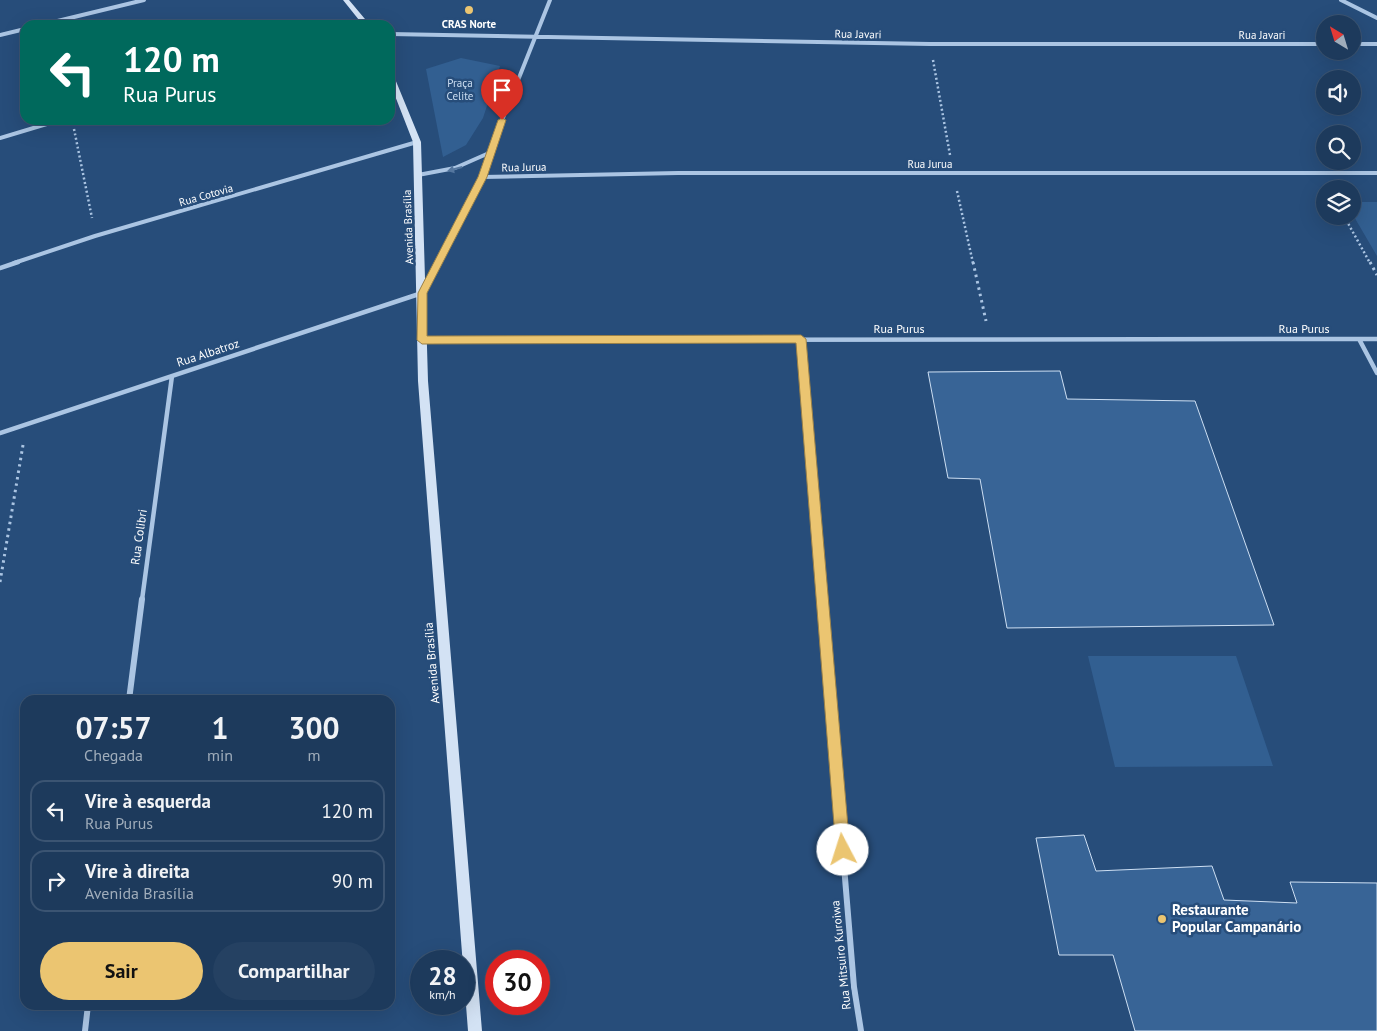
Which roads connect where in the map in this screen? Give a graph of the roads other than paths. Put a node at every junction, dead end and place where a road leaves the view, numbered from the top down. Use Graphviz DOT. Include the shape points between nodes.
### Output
graph roads {
  1 [pos="144,0"];
  2 [pos="346,0"];
  3 [pos="550,0"];
  4 [pos="1341,0"];
  5 [pos="1377,18"];
  6 [pos="62,20"];
  7 [pos="363,20"];
  8 [pos="20,30"];
  9 [pos="395,34"];
  10 [pos="0,35"];
  11 [pos="534,38"];
  12 [pos="1316,44"];
  13 [pos="1361,44"];
  14 [pos="1377,44"];
  15 [pos="395,87"];
  16 [pos="43,125"];
  17 [pos="0,138"];
  18 [pos="417,142"];
  19 [pos="489,154"];
  20 [pos="1377,173"];
  21 [pos="418,175"];
  22 [pos="482,177"];
  23 [pos="0,268"];
  24 [pos="422,293"];
  25 [pos="801,339"];
  26 [pos="1358,339"];
  27 [pos="1377,339"];
  28 [pos="422,340"];
  29 [pos="1377,373"];
  30 [pos="172,376"];
  31 [pos="0,433"];
  32 [pos="130,695"];
  33 [pos="87,1010"];
  34 [pos="85,1031"];
  35 [pos="476,1031"];
  36 [pos="861,1031"];
  1 -- 6 [label="street"];
  2 -- 7 [label="street"];
  3 -- 11 [label="street, Avenida Brasília"];
  4 -- 5 [label="street"];
  8 -- 10 [label="street"];
  9 -- 11 [label="street, Rua Javari"];
  11 -- 12 [label="street, Rua Javari" via="930,44"];
  11 -- 19 [label="street, Avenida Brasília"];
  13 -- 14 [label="street"];
  15 -- 18 [label="street"];
  16 -- 17 [label="street"];
  18 -- 21 [label="street"];
  18 -- 23 [label="street, Rua Cotovia" via="96,236"];
  19 -- 21 [label="street, Avenida Brasília, one-way" via="458,168"];
  19 -- 22 [label="street, Avenida Brasília"];
  20 -- 22 [label="street, Rua Jurua" via="678,173"];
  21 -- 24 [label="street, Avenida Brasília"];
  22 -- 24 [label="street, Avenida Brasília"];
  24 -- 28 [label="street, Avenida Brasília"];
  24 -- 30 [label="street, Rua Albatroz"];
  25 -- 26 [label="street, Rua Purus"];
  25 -- 28 [label="street, Rua Purus"];
  25 -- 36 [label="street, Rua Mitsuiro Kuroiwa"];
  26 -- 27 [label="street, Rua Purus"];
  26 -- 29 [label="street"];
  28 -- 35 [label="street, Avenida Brasília"];
  30 -- 31 [label="street, Rua Albatroz"];
  30 -- 32 [label="street, Rua Colibri"];
  33 -- 34 [label="street"];
}
